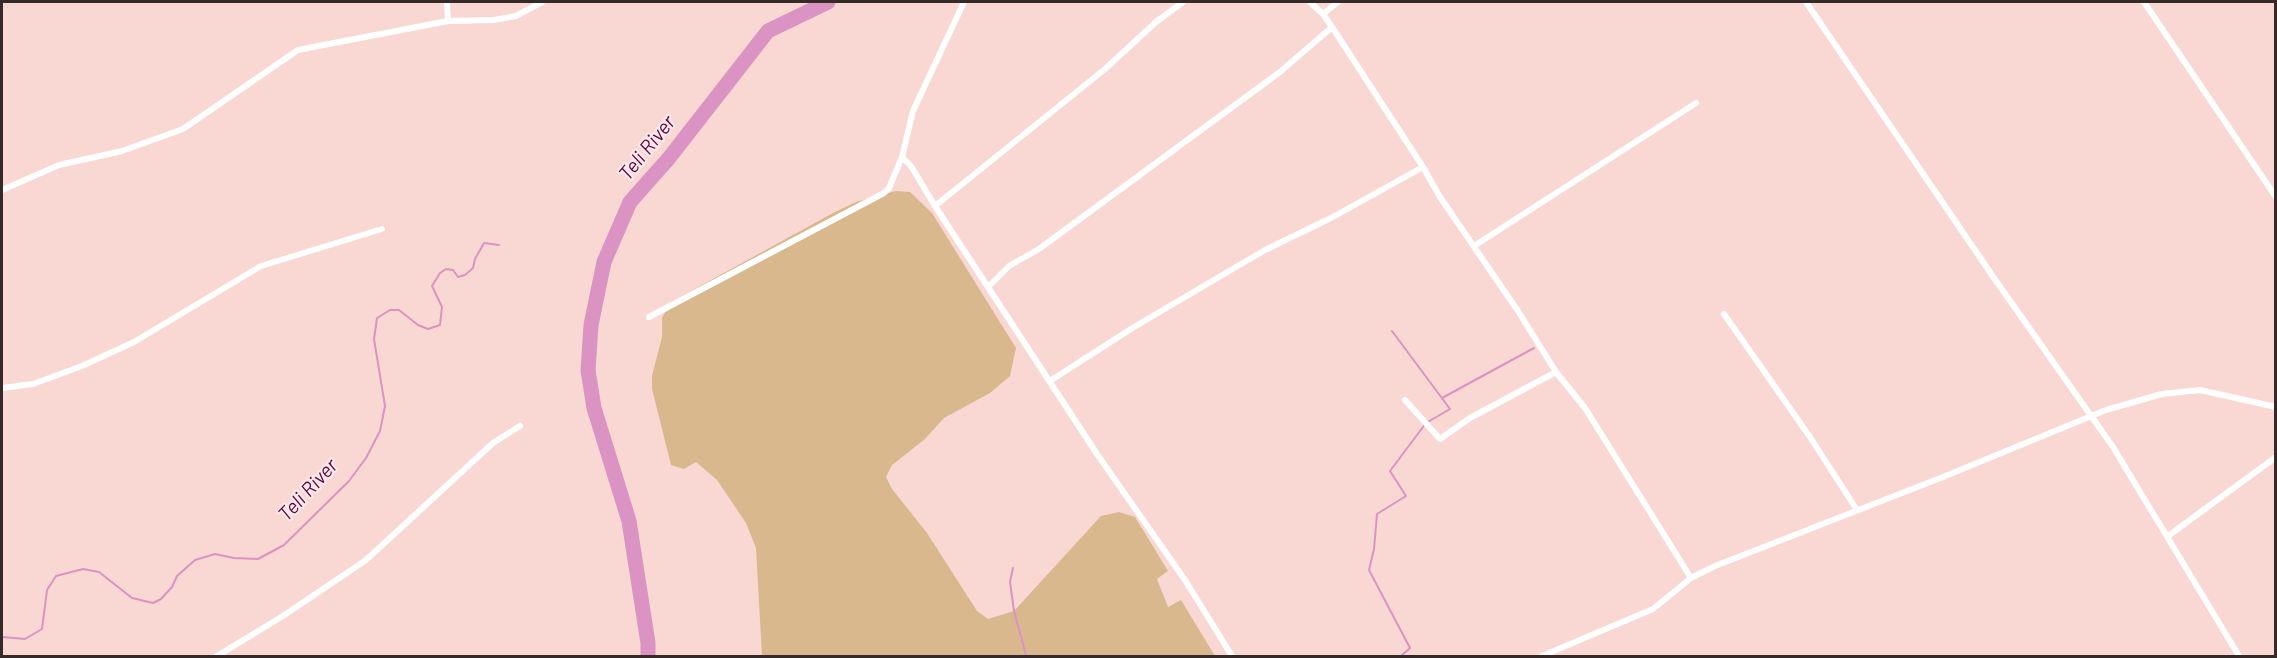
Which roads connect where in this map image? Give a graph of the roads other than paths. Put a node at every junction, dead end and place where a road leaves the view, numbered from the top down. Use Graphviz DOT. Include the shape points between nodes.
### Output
graph roads {
  1 [pos="447,2"];
  2 [pos="542,2"];
  3 [pos="964,2"];
  4 [pos="1183,2"];
  5 [pos="1310,2"];
  6 [pos="1338,2"];
  7 [pos="1806,2"];
  8 [pos="2144,2"];
  9 [pos="1323,14"];
  10 [pos="448,21"];
  11 [pos="1332,27"];
  12 [pos="1696,103"];
  13 [pos="902,157"];
  14 [pos="1424,167"];
  15 [pos="2,190"];
  16 [pos="2276,196"];
  17 [pos="935,206"];
  18 [pos="382,229"];
  19 [pos="1474,246"];
  20 [pos="988,286"];
  21 [pos="1725,314"];
  22 [pos="649,317"];
  23 [pos="1556,372"];
  24 [pos="1050,381"];
  25 [pos="2,388"];
  26 [pos="1405,400"];
  27 [pos="2276,407"];
  28 [pos="2091,416"];
  29 [pos="520,426"];
  30 [pos="2276,457"];
  31 [pos="1857,510"];
  32 [pos="2168,536"];
  33 [pos="1691,578"];
  34 [pos="217,657"];
  35 [pos="1232,657"];
  36 [pos="1542,657"];
  37 [pos="2239,657"];
  1 -- 10 [label="street"];
  2 -- 10 [label="street" via="516,16"];
  3 -- 13 [label="street" via="913,111"];
  4 -- 17 [label="street"];
  5 -- 9 [label="street"];
  6 -- 9 [label="street"];
  7 -- 28 [label="street"];
  8 -- 16 [label="street"];
  9 -- 11 [label="street"];
  10 -- 15 [label="street" via="298,50 183,129 122,151 59,165"];
  11 -- 14 [label="street"];
  11 -- 20 [label="street" via="1280,72 1039,249 1009,266"];
  12 -- 19 [label="street"];
  13 -- 17 [label="street"];
  13 -- 22 [label="street" via="884,193"];
  14 -- 19 [label="street"];
  14 -- 24 [label="street" via="1265,250"];
  17 -- 20 [label="street"];
  18 -- 25 [label="street" via="261,266 134,342 33,384"];
  19 -- 23 [label="street"];
  20 -- 24 [label="street"];
  21 -- 31 [label="street"];
  23 -- 26 [label="street" via="1470,418 1440,439"];
  23 -- 33 [label="street" via="1585,408"];
  24 -- 35 [label="street" via="1185,580"];
  27 -- 28 [label="street" via="2200,390 2162,394"];
  28 -- 31 [label="street"];
  28 -- 32 [label="street"];
  29 -- 34 [label="street" via="493,443 366,560"];
  30 -- 32 [label="street"];
  31 -- 33 [label="street"];
  32 -- 37 [label="street"];
  33 -- 36 [label="street" via="1653,609"];
}
